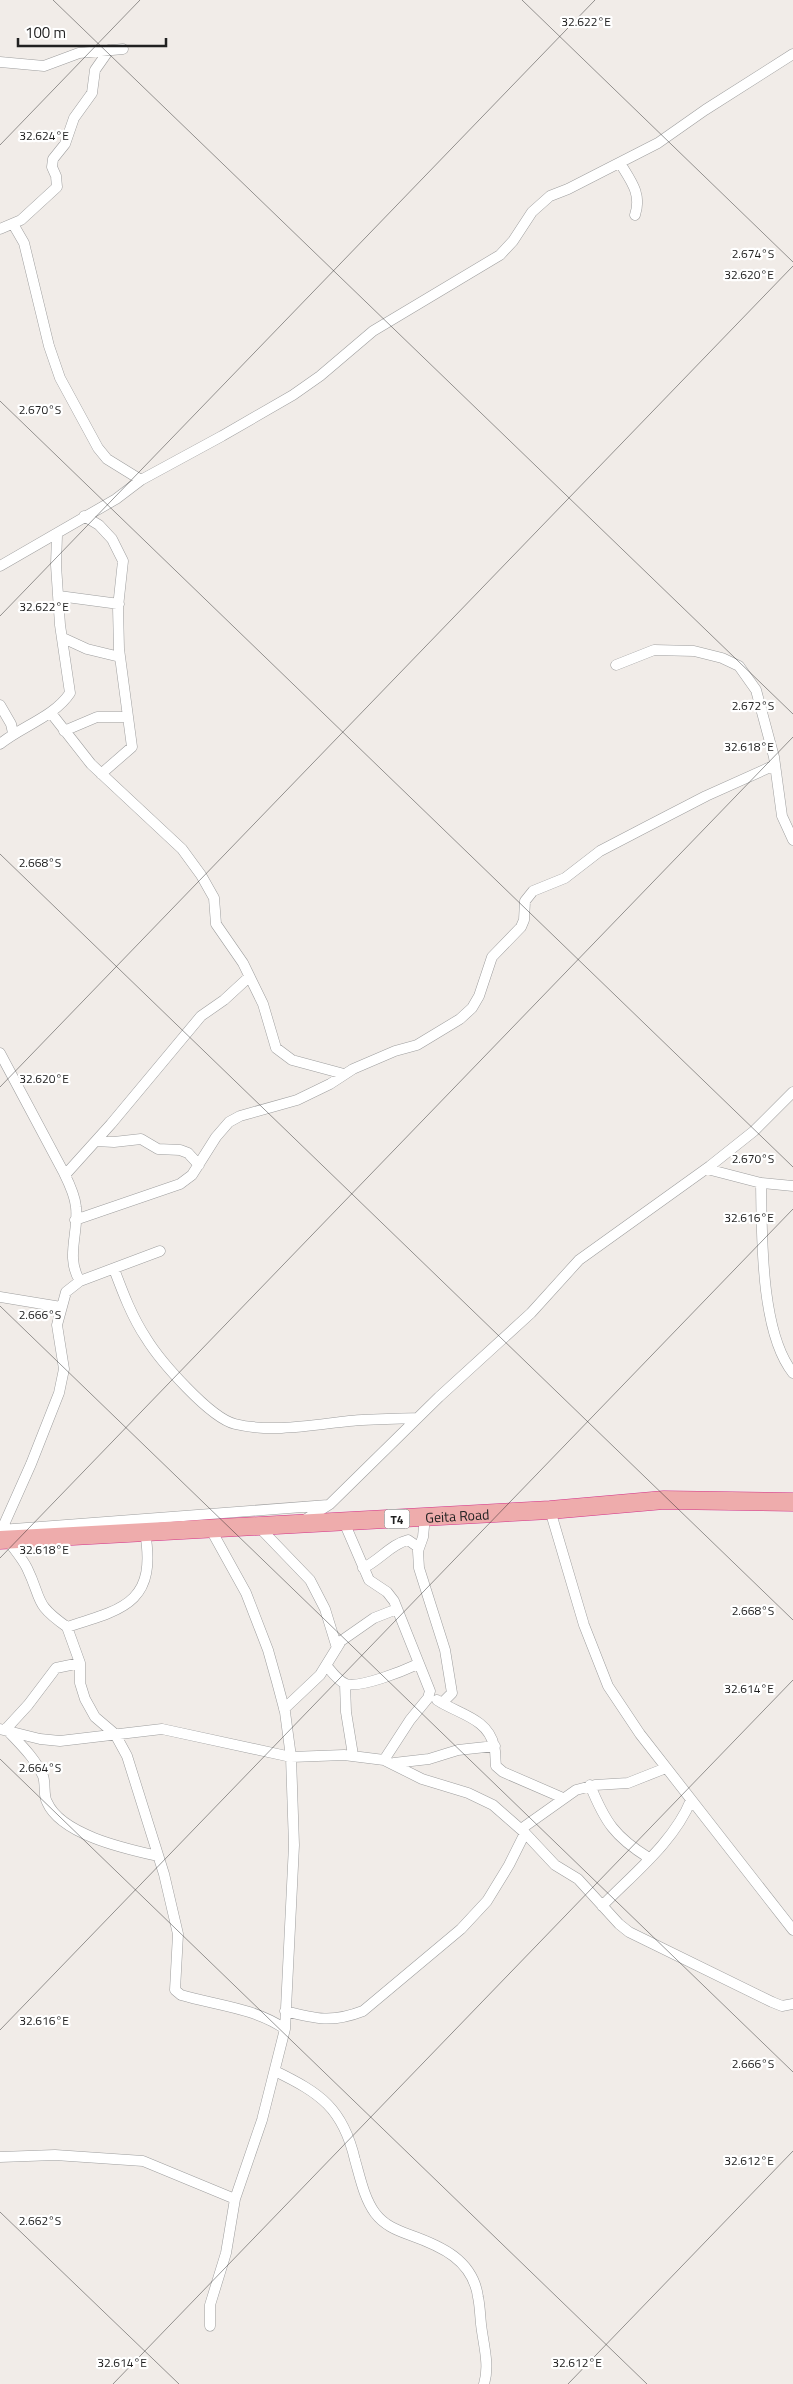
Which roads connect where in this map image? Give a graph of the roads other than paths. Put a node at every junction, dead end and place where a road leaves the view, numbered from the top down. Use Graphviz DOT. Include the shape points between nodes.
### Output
graph roads {
  1 [pos="123,49"];
  2 [pos="109,50"];
  3 [pos="793,54"];
  4 [pos="0,62"];
  5 [pos="620,163"];
  6 [pos="634,215"];
  7 [pos="13,224"];
  8 [pos="0,228"];
  9 [pos="141,480"];
  10 [pos="84,516"];
  11 [pos="57,534"];
  12 [pos="0,566"];
  13 [pos="59,596"];
  14 [pos="118,604"];
  15 [pos="63,638"];
  16 [pos="120,657"];
  17 [pos="616,665"];
  18 [pos="0,705"];
  19 [pos="51,713"];
  20 [pos="128,717"];
  21 [pos="64,731"];
  22 [pos="13,733"];
  23 [pos="0,744"];
  24 [pos="775,765"];
  25 [pos="101,774"];
  26 [pos="793,840"];
  27 [pos="249,976"];
  28 [pos="0,1053"];
  29 [pos="344,1074"];
  30 [pos="793,1092"];
  31 [pos="96,1141"];
  32 [pos="199,1165"];
  33 [pos="707,1169"];
  34 [pos="65,1175"];
  35 [pos="761,1183"];
  36 [pos="793,1186"];
  37 [pos="75,1220"];
  38 [pos="160,1251"];
  39 [pos="114,1270"];
  40 [pos="80,1281"];
  41 [pos="0,1298"];
  42 [pos="61,1307"];
  43 [pos="793,1373"];
  44 [pos="417,1418"];
  45 [pos="793,1502"];
  46 [pos="330,1504"];
  47 [pos="550,1510"];
  48 [pos="425,1516"];
  49 [pos="344,1522"];
  50 [pos="298,1524"];
  51 [pos="258,1526"];
  52 [pos="210,1528"];
  53 [pos="145,1532"];
  54 [pos="2,1534"];
  55 [pos="418,1547"];
  56 [pos="363,1568"];
  57 [pos="397,1609"];
  58 [pos="67,1627"];
  59 [pos="337,1648"];
  60 [pos="80,1663"];
  61 [pos="326,1664"];
  62 [pos="418,1664"];
  63 [pos="345,1684"];
  64 [pos="429,1694"];
  65 [pos="442,1703"];
  66 [pos="284,1709"];
  67 [pos="4,1730"];
  68 [pos="115,1734"];
  69 [pos="495,1746"];
  70 [pos="353,1755"];
  71 [pos="291,1757"];
  72 [pos="388,1762"];
  73 [pos="666,1768"];
  74 [pos="590,1785"];
  75 [pos="563,1798"];
  76 [pos="691,1800"];
  77 [pos="523,1831"];
  78 [pos="158,1856"];
  79 [pos="649,1858"];
  80 [pos="602,1906"];
  81 [pos="793,1930"];
  82 [pos="793,2004"];
  83 [pos="285,2011"];
  84 [pos="285,2028"];
  85 [pos="275,2071"];
  86 [pos="0,2157"];
  87 [pos="235,2199"];
  88 [pos="210,2326"];
  89 [pos="484,2384"];
  1 -- 2 [label="street"];
  2 -- 4 [label="street" via="79,53 44,66"];
  2 -- 7 [label="street" via="94,73 92,93 74,118 65,144 53,158 57,187"];
  3 -- 5 [label="street" via="658,143"];
  5 -- 6 [label="street" via="637,192 638,205"];
  5 -- 9 [label="street" via="541,202 500,255 373,331 293,395"];
  7 -- 8 [label="street"];
  7 -- 9 [label="street" via="24,243 60,378 98,448 107,459"];
  9 -- 10 [label="street" via="116,499"];
  10 -- 11 [label="street"];
  10 -- 14 [label="street" via="98,525 123,561"];
  11 -- 12 [label="street"];
  11 -- 13 [label="street"];
  13 -- 14 [label="street"];
  13 -- 15 [label="street"];
  14 -- 16 [label="street"];
  15 -- 16 [label="street" via="87,649"];
  15 -- 19 [label="street" via="70,693"];
  16 -- 20 [label="street"];
  17 -- 24 [label="street" via="654,650 694,651 738,666 756,690"];
  18 -- 22 [label="street"];
  19 -- 21 [label="street"];
  19 -- 22 [label="street"];
  20 -- 21 [label="street" via="96,717"];
  20 -- 25 [label="street" via="132,747"];
  21 -- 25 [label="street"];
  22 -- 23 [label="street"];
  24 -- 26 [label="street" via="782,816"];
  24 -- 29 [label="street" via="648,826 600,851 564,878 533,891 525,901 521,928 492,958 479,996 460,1020 417,1045 395,1051"];
  25 -- 27 [label="street" via="182,848 214,898 216,924"];
  27 -- 29 [label="street" via="263,1004 276,1048 297,1061"];
  27 -- 31 [label="street" via="201,1016"];
  28 -- 34 [label="street"];
  29 -- 32 [label="street" via="297,1100 229,1122"];
  30 -- 33 [label="street" via="754,1131"];
  31 -- 32 [label="street" via="140,1139 158,1148 188,1153"];
  31 -- 34 [label="street"];
  32 -- 37 [label="street" via="180,1184"];
  33 -- 35 [label="street"];
  33 -- 44 [label="street" via="579,1260 531,1314"];
  34 -- 37 [label="street" via="76,1207"];
  35 -- 36 [label="street"];
  35 -- 43 [label="street" via="763,1271 780,1348"];
  37 -- 40 [label="street" via="73,1264"];
  38 -- 39 [label="street"];
  39 -- 40 [label="street"];
  39 -- 44 [label="street" via="128,1307 146,1340 201,1401 233,1424 312,1426"];
  40 -- 42 [label="street" via="66,1292"];
  41 -- 42 [label="street"];
  42 -- 54 [label="street" via="57,1325 64,1369 59,1393"];
  44 -- 46 [label="street"];
  45 -- 47 [label="highway, Geita Road / T4" via="664,1500"];
  46 -- 50 [label="street"];
  46 -- 54 [label="street"];
  47 -- 48 [label="highway, Geita Road / T4"];
  47 -- 73 [label="street" via="584,1625 608,1686"];
  48 -- 49 [label="highway, Geita Road / T4"];
  48 -- 55 [label="street" via="423,1537"];
  49 -- 50 [label="highway, Geita Road / T4"];
  49 -- 56 [label="street"];
  50 -- 51 [label="highway, Geita Road / T4"];
  51 -- 52 [label="highway, Geita Road / T4"];
  51 -- 59 [label="street" via="310,1580 325,1608"];
  52 -- 53 [label="highway, Geita Road / T4"];
  52 -- 66 [label="street" via="246,1593 268,1650"];
  53 -- 54 [label="highway, Geita Road / T4"];
  53 -- 58 [label="street" via="149,1564 131,1602"];
  54 -- 58 [label="street" via="27,1567 43,1607"];
  55 -- 56 [label="street" via="408,1540 400,1542"];
  55 -- 65 [label="street" via="420,1568 439,1626 451,1681 452,1693"];
  56 -- 57 [label="street" via="369,1580 391,1596"];
  57 -- 59 [label="street" via="357,1628"];
  57 -- 62 [label="street"];
  58 -- 60 [label="street"];
  59 -- 61 [label="street"];
  60 -- 67 [label="street" via="56,1668"];
  60 -- 68 [label="street" via="80,1683 85,1699 95,1717"];
  61 -- 63 [label="street"];
  61 -- 66 [label="street" via="314,1681"];
  62 -- 63 [label="street" via="362,1682"];
  62 -- 64 [label="street"];
  63 -- 70 [label="street"];
  64 -- 65 [label="street"];
  64 -- 72 [label="street" via="410,1720"];
  65 -- 69 [label="street" via="479,1721"];
  66 -- 71 [label="street"];
  67 -- 68 [label="street" via="40,1740 60,1741"];
  67 -- 78 [label="street" via="35,1761 44,1778 46,1801 54,1814 70,1826 98,1839"];
  68 -- 71 [label="street" via="162,1729"];
  68 -- 78 [label="street" via="127,1756"];
  69 -- 72 [label="street" via="458,1750 429,1759"];
  69 -- 75 [label="street" via="496,1766 503,1772"];
  70 -- 71 [label="street"];
  70 -- 72 [label="street"];
  71 -- 83 [label="street" via="294,1845"];
  72 -- 77 [label="street" via="482,1799"];
  73 -- 74 [label="street" via="628,1783"];
  73 -- 76 [label="street"];
  74 -- 75 [label="street"];
  74 -- 79 [label="street" via="602,1814 620,1838"];
  75 -- 77 [label="street"];
  76 -- 79 [label="street" via="678,1826"];
  76 -- 81 [label="street"];
  77 -- 80 [label="street" via="555,1865 578,1879"];
  77 -- 83 [label="street" via="509,1865 487,1900 462,1929 364,2011 344,2018 322,2020"];
  78 -- 84 [label="street" via="176,1917 175,1990 181,1995 274,2021"];
  79 -- 80 [label="street"];
  80 -- 82 [label="street" via="619,1924 642,1938 772,2002 782,2006"];
  83 -- 84 [label="street"];
  84 -- 85 [label="street"];
  85 -- 87 [label="street"];
  85 -- 89 [label="street" via="301,2083 325,2100 338,2116 348,2136 369,2201 380,2219 393,2229 449,2252 472,2276 478,2296 486,2366"];
  86 -- 87 [label="street" via="55,2155 143,2161"];
  87 -- 88 [label="street" via="226,2252 210,2305"];
}
